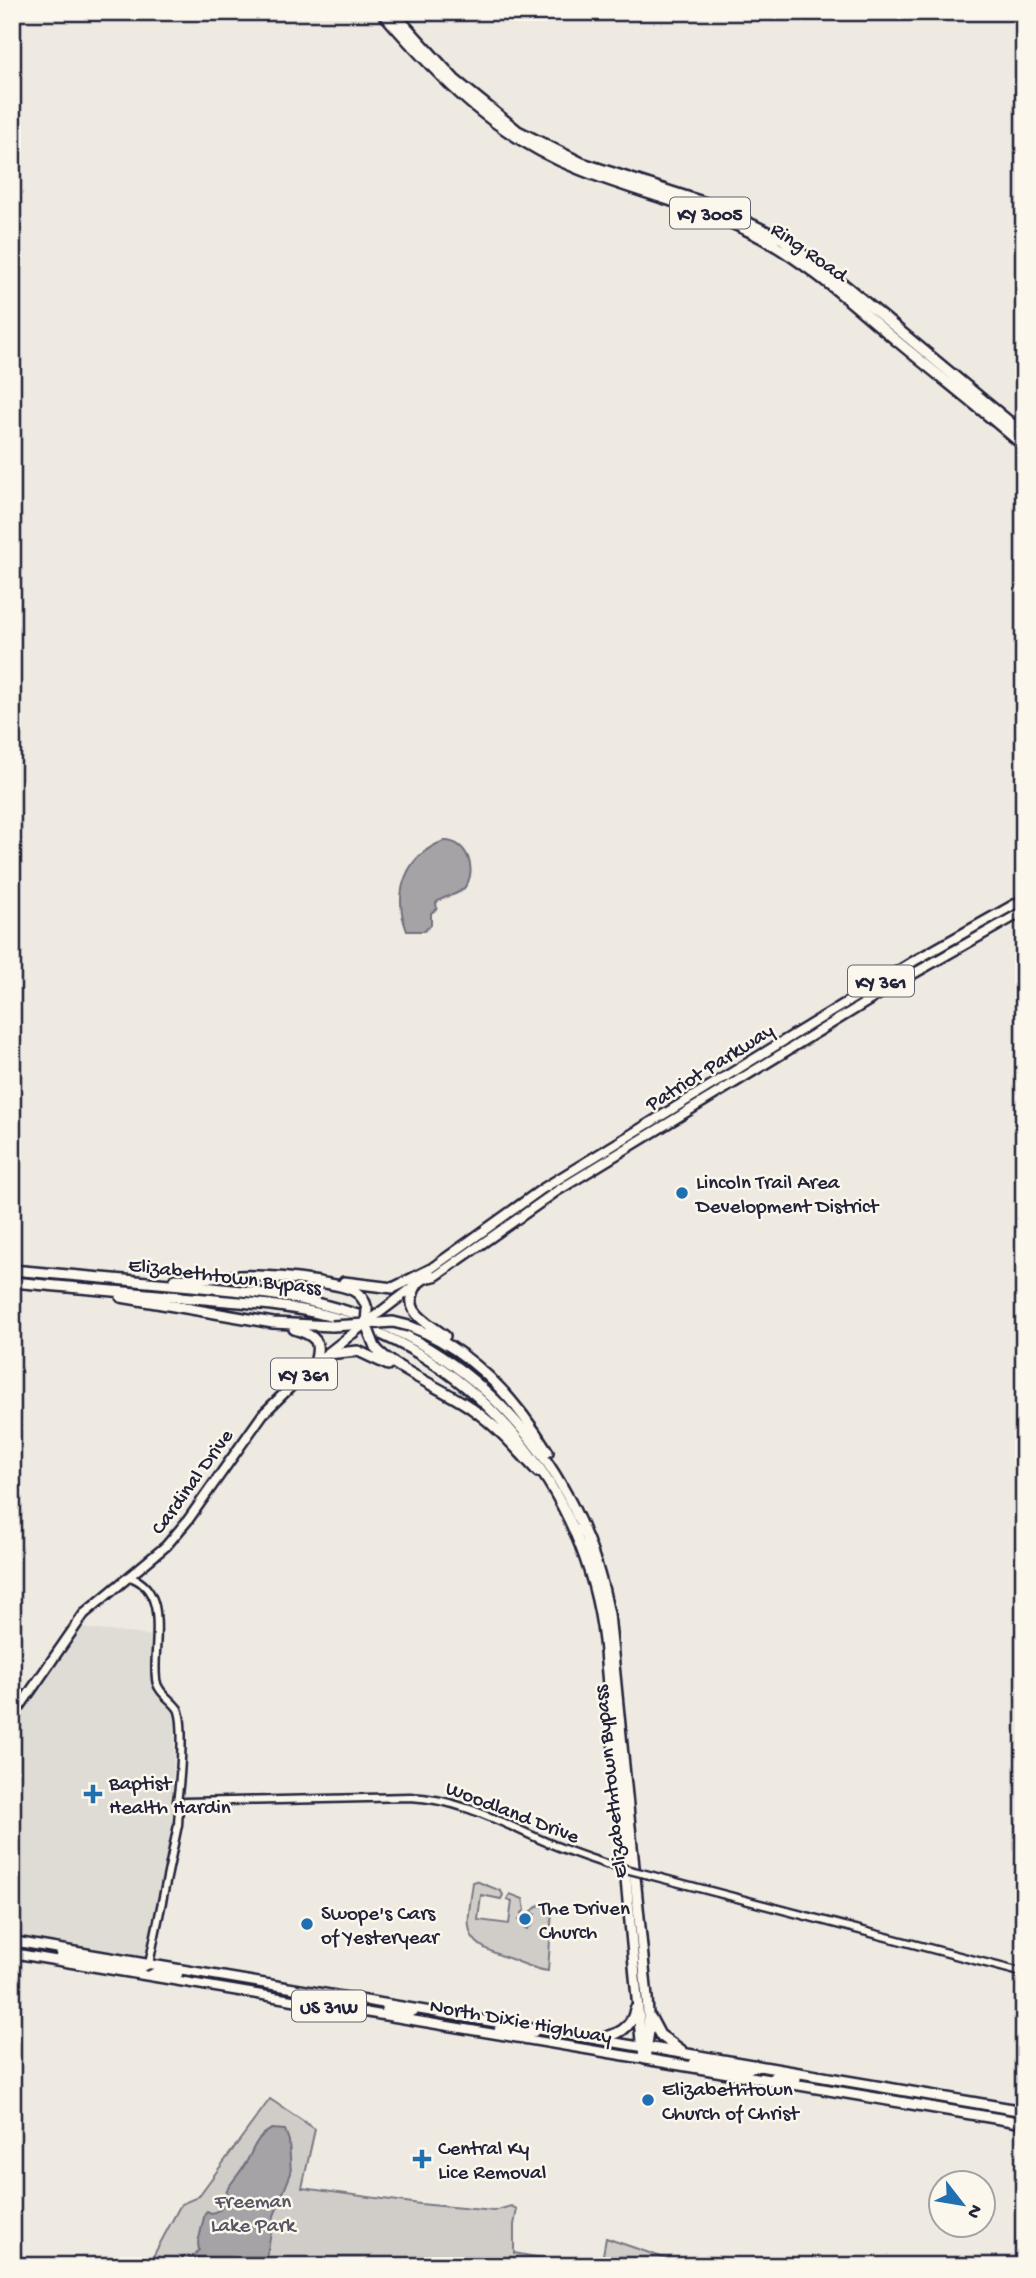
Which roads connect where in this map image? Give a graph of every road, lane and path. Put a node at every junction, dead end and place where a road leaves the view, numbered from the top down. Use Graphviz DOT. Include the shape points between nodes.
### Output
graph roads {
  1 [pos="382,12"];
  2 [pos="393,12"];
  3 [pos="1024,435"];
  4 [pos="1024,446"];
  5 [pos="1024,899"];
  6 [pos="1024,911"];
  7 [pos="12,1270"];
  8 [pos="51,1274"];
  9 [pos="424,1277"];
  10 [pos="294,1278"];
  11 [pos="12,1282"];
  12 [pos="71,1287"];
  13 [pos="273,1323"];
  14 [pos="366,1324"];
  15 [pos="352,1334"];
  16 [pos="327,1354"];
  17 [pos="315,1363"];
  18 [pos="477,1366"];
  19 [pos="417,1376"];
  20 [pos="555,1492"];
  21 [pos="570,1498"];
  22 [pos="130,1577"];
  23 [pos="12,1718"];
  24 [pos="180,1804"];
  25 [pos="12,1947"];
  26 [pos="149,1964"];
  27 [pos="1024,1973"];
  28 [pos="149,1976"];
  29 [pos="271,1984"];
  30 [pos="252,1993"];
  31 [pos="325,1993"];
  32 [pos="637,1993"];
  33 [pos="647,1998"];
  34 [pos="386,2003"];
  35 [pos="326,2006"];
  36 [pos="419,2009"];
  37 [pos="416,2021"];
  38 [pos="496,2022"];
  39 [pos="541,2030"];
  40 [pos="479,2031"];
  41 [pos="597,2039"];
  42 [pos="540,2042"];
  43 [pos="645,2047"];
  44 [pos="689,2053"];
  45 [pos="645,2059"];
  46 [pos="755,2065"];
  47 [pos="679,2066"];
  48 [pos="770,2081"];
  49 [pos="853,2083"];
  50 [pos="823,2089"];
  51 [pos="962,2100"];
  52 [pos="1024,2111"];
  53 [pos="956,2112"];
  54 [pos="1024,2117"];
  55 [pos="1024,2123"];
  1 -- 4 [label="highway, Ring Road / KY 3005" via="444,82 505,131 564,163 703,210 774,245 841,294"];
  2 -- 3 [label="highway, Ring Road / KY 3005" via="455,80 518,131 582,163 688,196 782,239 847,287"];
  5 -- 9 [label="main road, Patriot Parkway / KY 361" via="914,961 542,1189"];
  6 -- 9 [label="main road, Patriot Parkway / KY 361" via="557,1191 436,1276"];
  7 -- 8 [label="highway, Elizabethtown Bypass"];
  8 -- 10 [label="highway" via="182,1280 256,1275"];
  8 -- 21 [label="highway, Elizabethtown Bypass" via="299,1299 390,1327 447,1360 492,1395 535,1443"];
  9 -- 10 [label="highway" via="386,1288"];
  9 -- 14 [label="main road, Patriot Parkway / KY 361, bridge"];
  9 -- 18 [label="highway" via="410,1296 411,1304"];
  10 -- 14 [label="highway, bridge" via="358,1292 365,1300"];
  11 -- 12 [label="highway, Elizabethtown Bypass"];
  12 -- 13 [label="highway"];
  12 -- 20 [label="highway, Elizabethtown Bypass" via="291,1308 343,1320 394,1341 443,1369 492,1409 526,1448"];
  13 -- 14 [label="highway, bridge"];
  13 -- 17 [label="highway" via="317,1342"];
  14 -- 15 [label="main road, Patriot Parkway / KY 361, bridge"];
  14 -- 18 [label="highway, bridge" via="393,1322 433,1334"];
  14 -- 19 [label="highway, bridge" via="375,1347 386,1359"];
  15 -- 16 [label="main road, Cardinal Drive / KY 361"];
  16 -- 17 [label="main road, Cardinal Drive / KY 361"];
  16 -- 19 [label="highway" via="358,1351"];
  17 -- 22 [label="main road, Cardinal Drive / KY 361" via="272,1403 174,1538"];
  18 -- 21 [label="highway" via="539,1438 560,1470"];
  19 -- 20 [label="highway" via="499,1430"];
  20 -- 32 [label="highway, Elizabethtown Bypass" via="582,1549 602,1626"];
  21 -- 33 [label="highway, Elizabethtown Bypass" via="594,1555 609,1614"];
  22 -- 23 [label="main road, Cardinal Drive" via="75,1624"];
  22 -- 24 [label="street" via="154,1599 156,1683 180,1713"];
  24 -- 26 [label="street"];
  24 -- 27 [label="street, Woodland Drive, bridge" via="436,1800 606,1864"];
  25 -- 26 [label="main road, North Dixie Highway / US 31W" via="61,1948"];
  25 -- 26 [label="main road" via="140,1968"];
  25 -- 28 [label="main road, North Dixie Highway / US 31W"];
  26 -- 29 [label="main road, North Dixie Highway / US 31W"];
  28 -- 29 [label="main road" via="159,1971"];
  28 -- 30 [label="main road, North Dixie Highway / US 31W"];
  29 -- 31 [label="main road, North Dixie Highway / US 31W"];
  30 -- 31 [label="main road" via="259,1990 313,1998"];
  30 -- 35 [label="main road, North Dixie Highway / US 31W"];
  31 -- 34 [label="main road, North Dixie Highway / US 31W"];
  32 -- 41 [label="highway" via="630,2024 619,2033"];
  32 -- 43 [label="highway, Elizabethtown Bypass"];
  33 -- 43 [label="highway, Elizabethtown Bypass"];
  33 -- 44 [label="highway" via="652,2023 660,2035"];
  34 -- 35 [label="main road" via="379,2006 335,1999"];
  34 -- 36 [label="main road, North Dixie Highway / US 31W"];
  35 -- 36 [label="main road" via="334,2003 410,2013"];
  35 -- 37 [label="main road, North Dixie Highway / US 31W"];
  36 -- 38 [label="main road, North Dixie Highway / US 31W"];
  37 -- 38 [label="main road" via="425,2016"];
  37 -- 40 [label="main road, North Dixie Highway / US 31W"];
  38 -- 39 [label="main road, North Dixie Highway / US 31W"];
  39 -- 40 [label="main road"];
  39 -- 41 [label="main road, North Dixie Highway / US 31W"];
  40 -- 42 [label="main road, North Dixie Highway / US 31W"];
  41 -- 42 [label="main road" via="553,2036"];
  41 -- 43 [label="main road, North Dixie Highway / US 31W"];
  42 -- 45 [label="main road, North Dixie Highway / US 31W"];
  43 -- 44 [label="highway, US 31W"];
  43 -- 45 [label="highway, Elizabethtown Bypass"];
  44 -- 46 [label="highway, US 31W"];
  45 -- 47 [label="highway, North Dixie Highway / US 31W"];
  46 -- 47 [label="highway" via="746,2070 693,2063"];
  46 -- 49 [label="highway, US 31W"];
  47 -- 48 [label="highway, North Dixie Highway / US 31W"];
  48 -- 49 [label="highway" via="776,2076 838,2086"];
  48 -- 50 [label="highway, North Dixie Highway / US 31W"];
  49 -- 51 [label="highway, US 31W"];
  50 -- 51 [label="highway" via="950,2106"];
  50 -- 53 [label="highway, North Dixie Highway / US 31W"];
  51 -- 52 [label="highway, US 31W"];
  53 -- 54 [label="highway" via="971,2109"];
  53 -- 55 [label="highway, North Dixie Highway / US 31W"];
}
